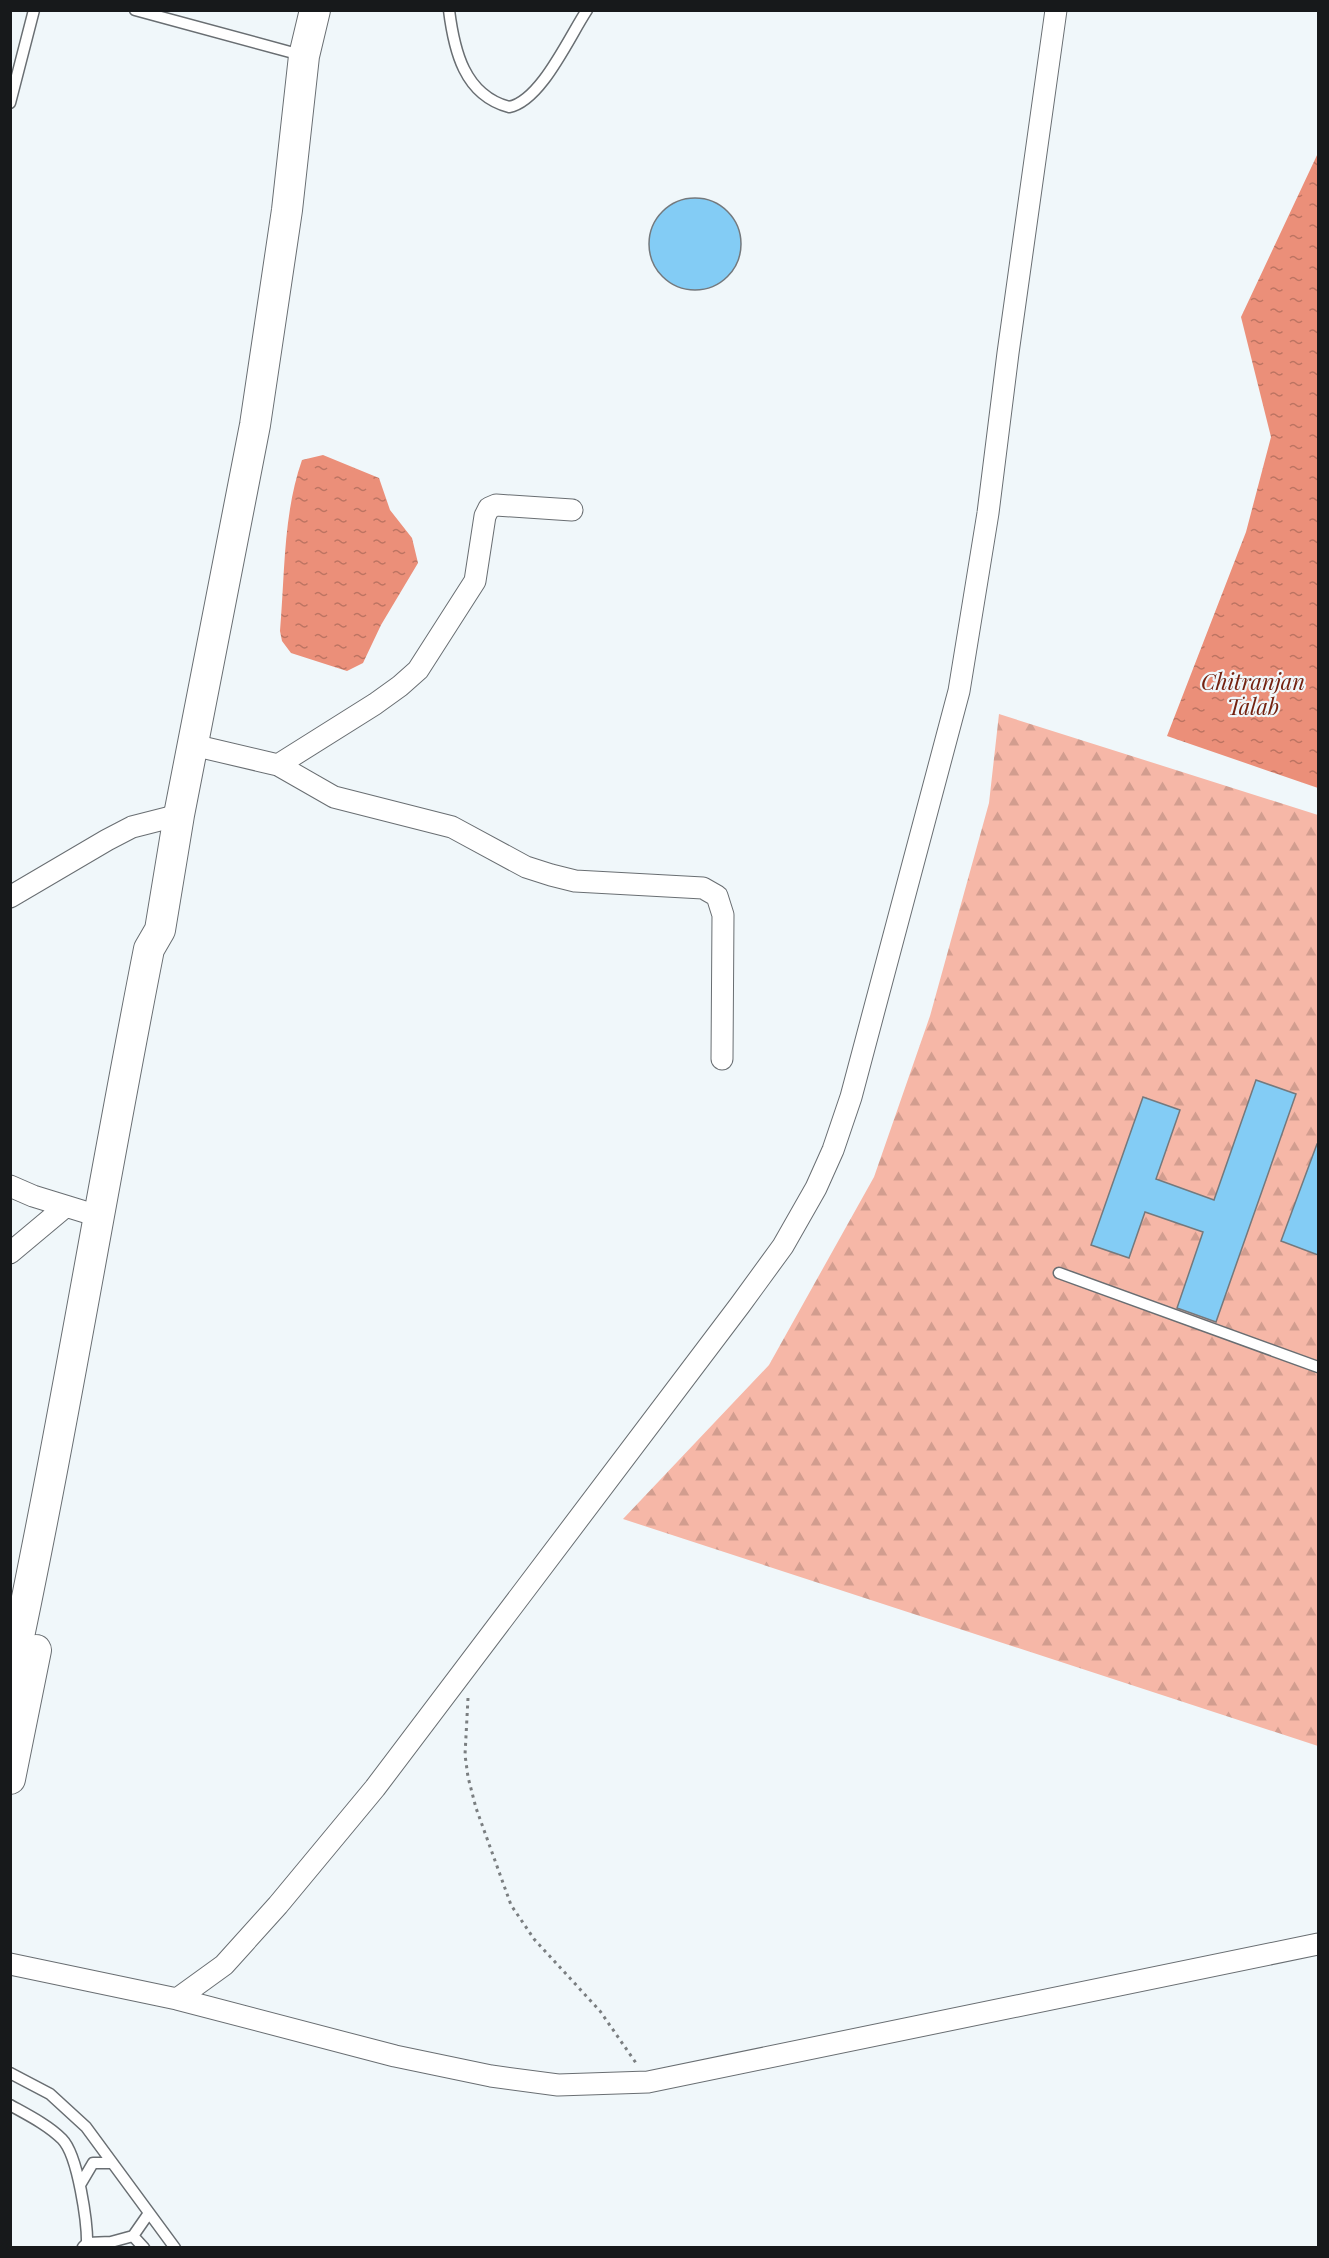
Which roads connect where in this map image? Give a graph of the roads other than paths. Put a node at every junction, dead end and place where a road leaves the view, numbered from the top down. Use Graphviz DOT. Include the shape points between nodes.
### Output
graph roads {
  1 [pos="34,10"];
  2 [pos="135,10"];
  3 [pos="315,10"];
  4 [pos="449,10"];
  5 [pos="587,10"];
  6 [pos="1056,10"];
  7 [pos="304,56"];
  8 [pos="10,104"];
  9 [pos="572,510"];
  10 [pos="193,745"];
  11 [pos="278,765"];
  12 [pos="178,815"];
  13 [pos="10,897"];
  14 [pos="160,930"];
  15 [pos="722,1059"];
  16 [pos="10,1186"];
  17 [pos="65,1207"];
  18 [pos="98,1216"];
  19 [pos="10,1253"];
  20 [pos="1059,1273"];
  21 [pos="1318,1367"];
  22 [pos="10,1679"];
  23 [pos="10,1779"];
  24 [pos="1318,1944"];
  25 [pos="10,1964"];
  26 [pos="177,1999"];
  27 [pos="10,2073"];
  28 [pos="10,2105"];
  29 [pos="112,2163"];
  30 [pos="80,2185"];
  31 [pos="149,2213"];
  32 [pos="133,2236"];
  33 [pos="111,2245"];
  34 [pos="86,2246"];
  35 [pos="144,2247"];
  36 [pos="175,2247"];
  1 -- 8 [label="lane"];
  2 -- 7 [label="lane"];
  3 -- 7 [label="main road"];
  4 -- 5 [label="lane" via="453,43 466,75 490,99 509,107 528,99 543,81"];
  6 -- 26 [label="street" via="988,513 959,691 851,1097 816,1188 783,1246 375,1788 224,1965"];
  7 -- 10 [label="main road" via="287,210 255,425"];
  9 -- 11 [label="street" via="496,505 489,508 475,582 418,670 384,698"];
  10 -- 11 [label="street"];
  10 -- 12 [label="main road"];
  11 -- 15 [label="street" via="334,797 452,826 526,867 550,875 574,880 689,885 711,892 717,896 723,915"];
  12 -- 13 [label="street" via="132,827"];
  12 -- 14 [label="main road"];
  14 -- 18 [label="main road" via="149,949"];
  14 -- 23 [label="main road" via="164,951 148,1044"];
  16 -- 17 [label="street"];
  17 -- 18 [label="street"];
  17 -- 19 [label="street"];
  18 -- 22 [label="main road" via="38,1548"];
  20 -- 21 [label="lane"];
  24 -- 26 [label="street" via="648,2082 558,2085 492,2076 395,2056"];
  25 -- 26 [label="street"];
  27 -- 29 [label="lane" via="50,2094 86,2127"];
  28 -- 30 [label="lane" via="63,2140"];
  29 -- 30 [label="lane" via="93,2163"];
  29 -- 31 [label="lane"];
  30 -- 34 [label="lane" via="88,2227"];
  31 -- 32 [label="lane"];
  31 -- 36 [label="lane"];
  32 -- 33 [label="lane"];
  32 -- 35 [label="lane"];
  33 -- 34 [label="lane"];
}
